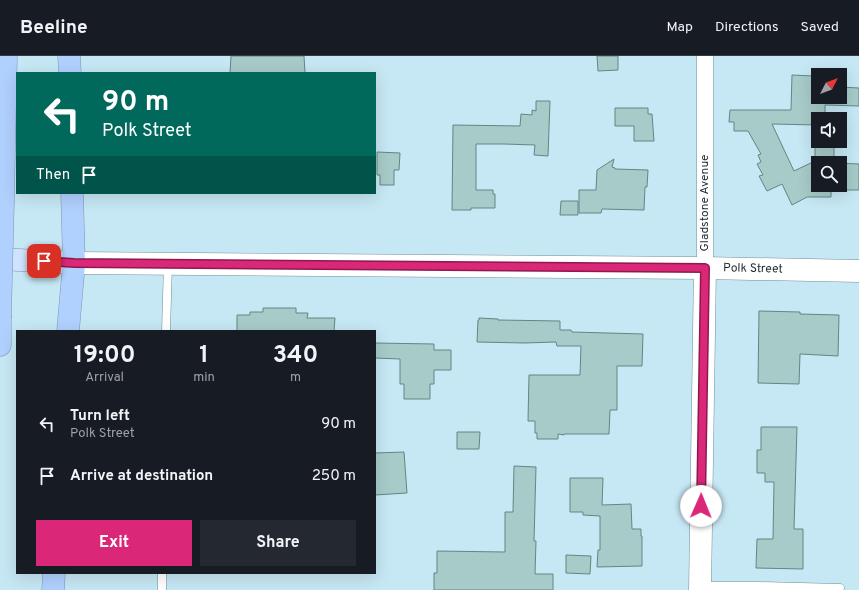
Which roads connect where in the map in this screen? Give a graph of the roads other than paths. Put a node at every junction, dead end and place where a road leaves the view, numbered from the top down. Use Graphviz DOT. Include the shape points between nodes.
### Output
graph roads {
  1 [pos="6,56"];
  2 [pos="69,56"];
  3 [pos="706,56"];
  4 [pos="70,72"];
  5 [pos="72,194"];
  6 [pos="0,259"];
  7 [pos="74,263"];
  8 [pos="168,264"];
  9 [pos="705,268"];
  10 [pos="859,271"];
  11 [pos="0,318"];
  12 [pos="68,330"];
  13 [pos="166,330"];
  14 [pos="0,345"];
  15 [pos="54,574"];
  16 [pos="162,574"];
  17 [pos="700,588"];
  18 [pos="840,588"];
  19 [pos="53,590"];
  20 [pos="162,590"];
  1 -- 11 [label="highway, bridge"];
  2 -- 4 [label="highway"];
  3 -- 9 [label="street, Gladstone Avenue"];
  5 -- 7 [label="highway"];
  6 -- 7 [label="main road, Polk Street"];
  7 -- 8 [label="street, Polk Street"];
  7 -- 12 [label="highway"];
  8 -- 9 [label="street, Polk Street"];
  8 -- 13 [label="lane"];
  9 -- 10 [label="street, Polk Street"];
  9 -- 17 [label="street, Gladstone Avenue"];
  11 -- 14 [label="highway"];
  15 -- 19 [label="highway"];
  16 -- 20 [label="lane"];
  17 -- 18 [label="lane"];
}
